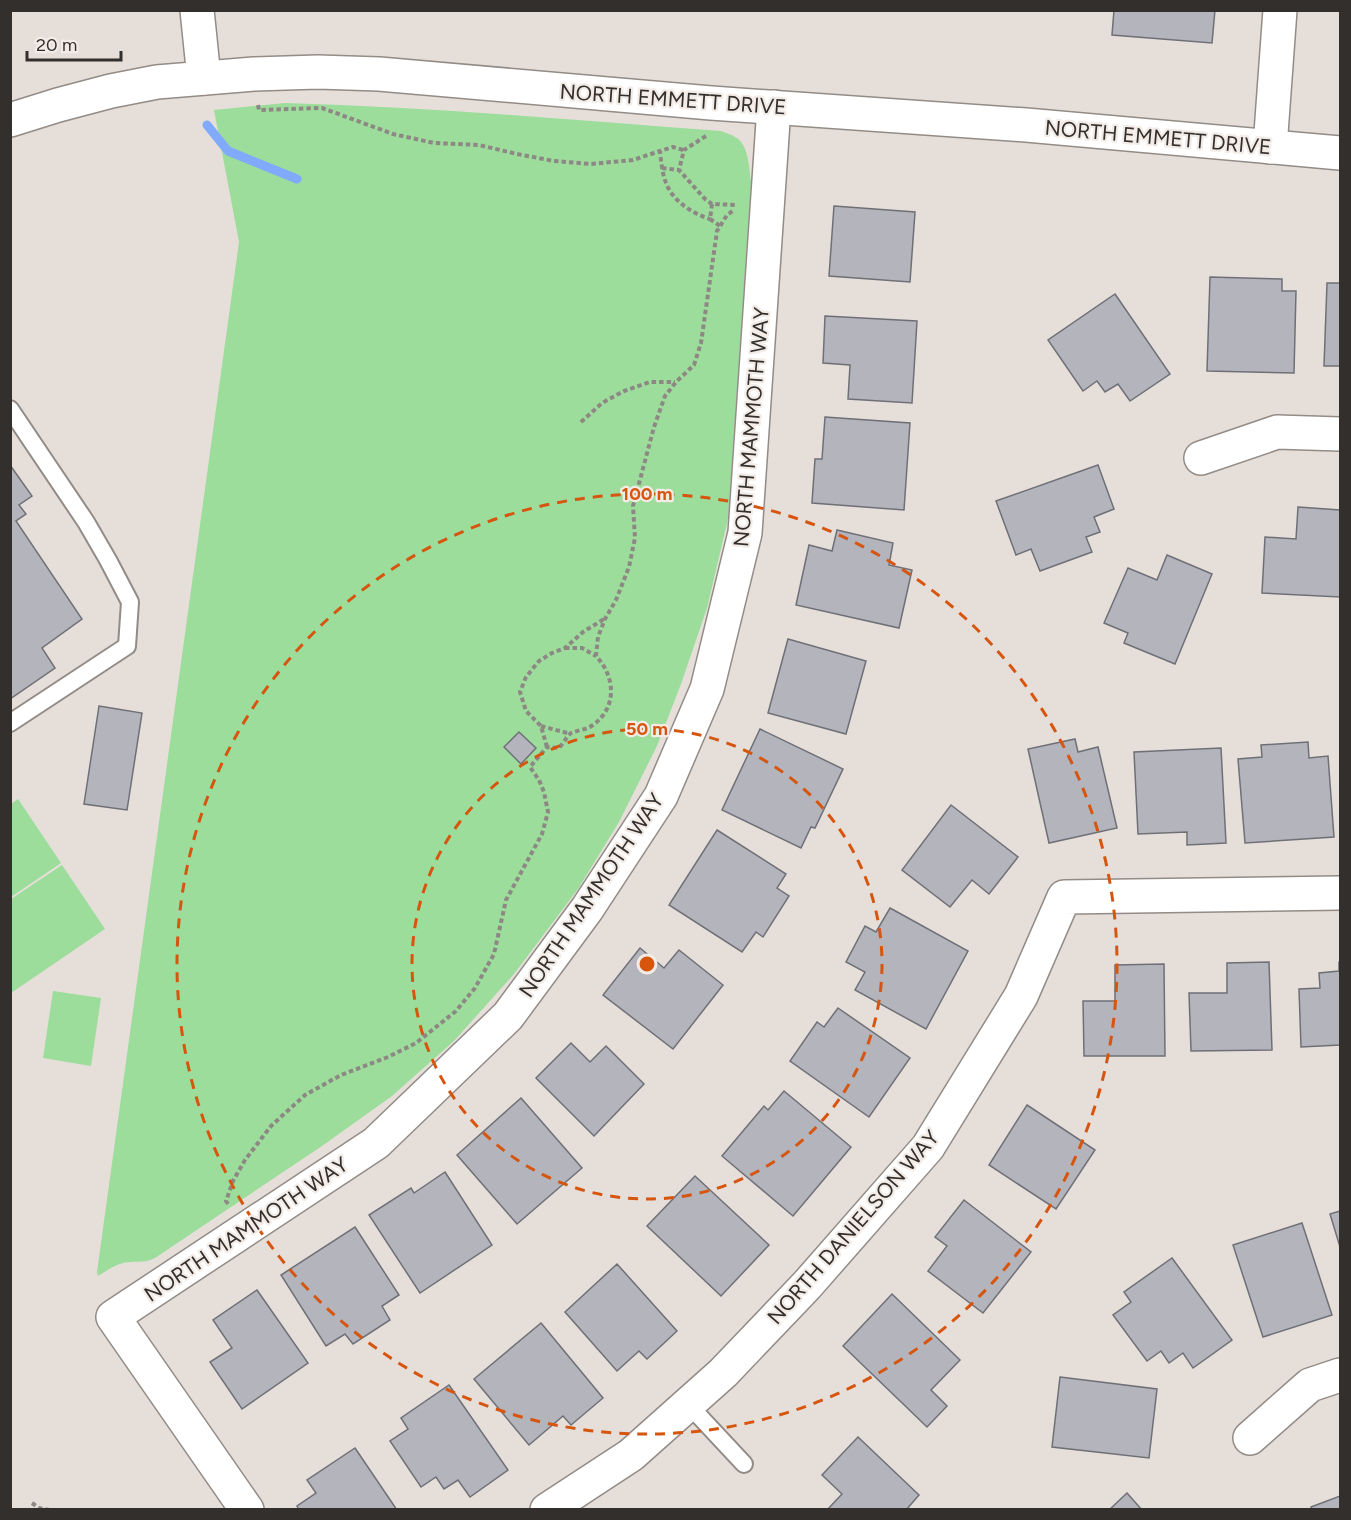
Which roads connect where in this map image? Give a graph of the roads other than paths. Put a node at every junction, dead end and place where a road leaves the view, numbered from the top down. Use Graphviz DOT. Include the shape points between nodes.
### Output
graph roads {
  1 [pos="197,10"];
  2 [pos="1280,10"];
  3 [pos="204,78"];
  4 [pos="774,107"];
  5 [pos="10,120"];
  6 [pos="1270,147"];
  7 [pos="1341,153"];
  8 [pos="10,409"];
  9 [pos="1341,434"];
  10 [pos="1201,458"];
  11 [pos="10,723"];
  12 [pos="1341,893"];
  13 [pos="1341,1375"];
  14 [pos="688,1404"];
  15 [pos="1250,1438"];
  16 [pos="744,1464"];
  17 [pos="247,1509"];
  18 [pos="547,1509"];
  1 -- 3 [label="street"];
  2 -- 6 [label="street"];
  3 -- 4 [label="street, NORTH EMMETT DRIVE" via="318,72 379,74"];
  3 -- 5 [label="street, NORTH EMMETT DRIVE" via="157,82"];
  4 -- 6 [label="street, NORTH EMMETT DRIVE"];
  4 -- 17 [label="street, NORTH MAMMOTH WAY" via="746,533 707,689 661,796 587,909 508,1016 376,1143 113,1317"];
  6 -- 7 [label="street, NORTH EMMETT DRIVE"];
  8 -- 11 [label="lane" via="86,522 130,602 127,646"];
  9 -- 10 [label="street" via="1277,432"];
  12 -- 14 [label="street, NORTH DANIELSON WAY" via="1064,897 1021,996 928,1147 807,1285"];
  13 -- 15 [label="street" via="1310,1385"];
  14 -- 16 [label="lane"];
  14 -- 18 [label="street, NORTH DANIELSON WAY" via="631,1455"];
}
